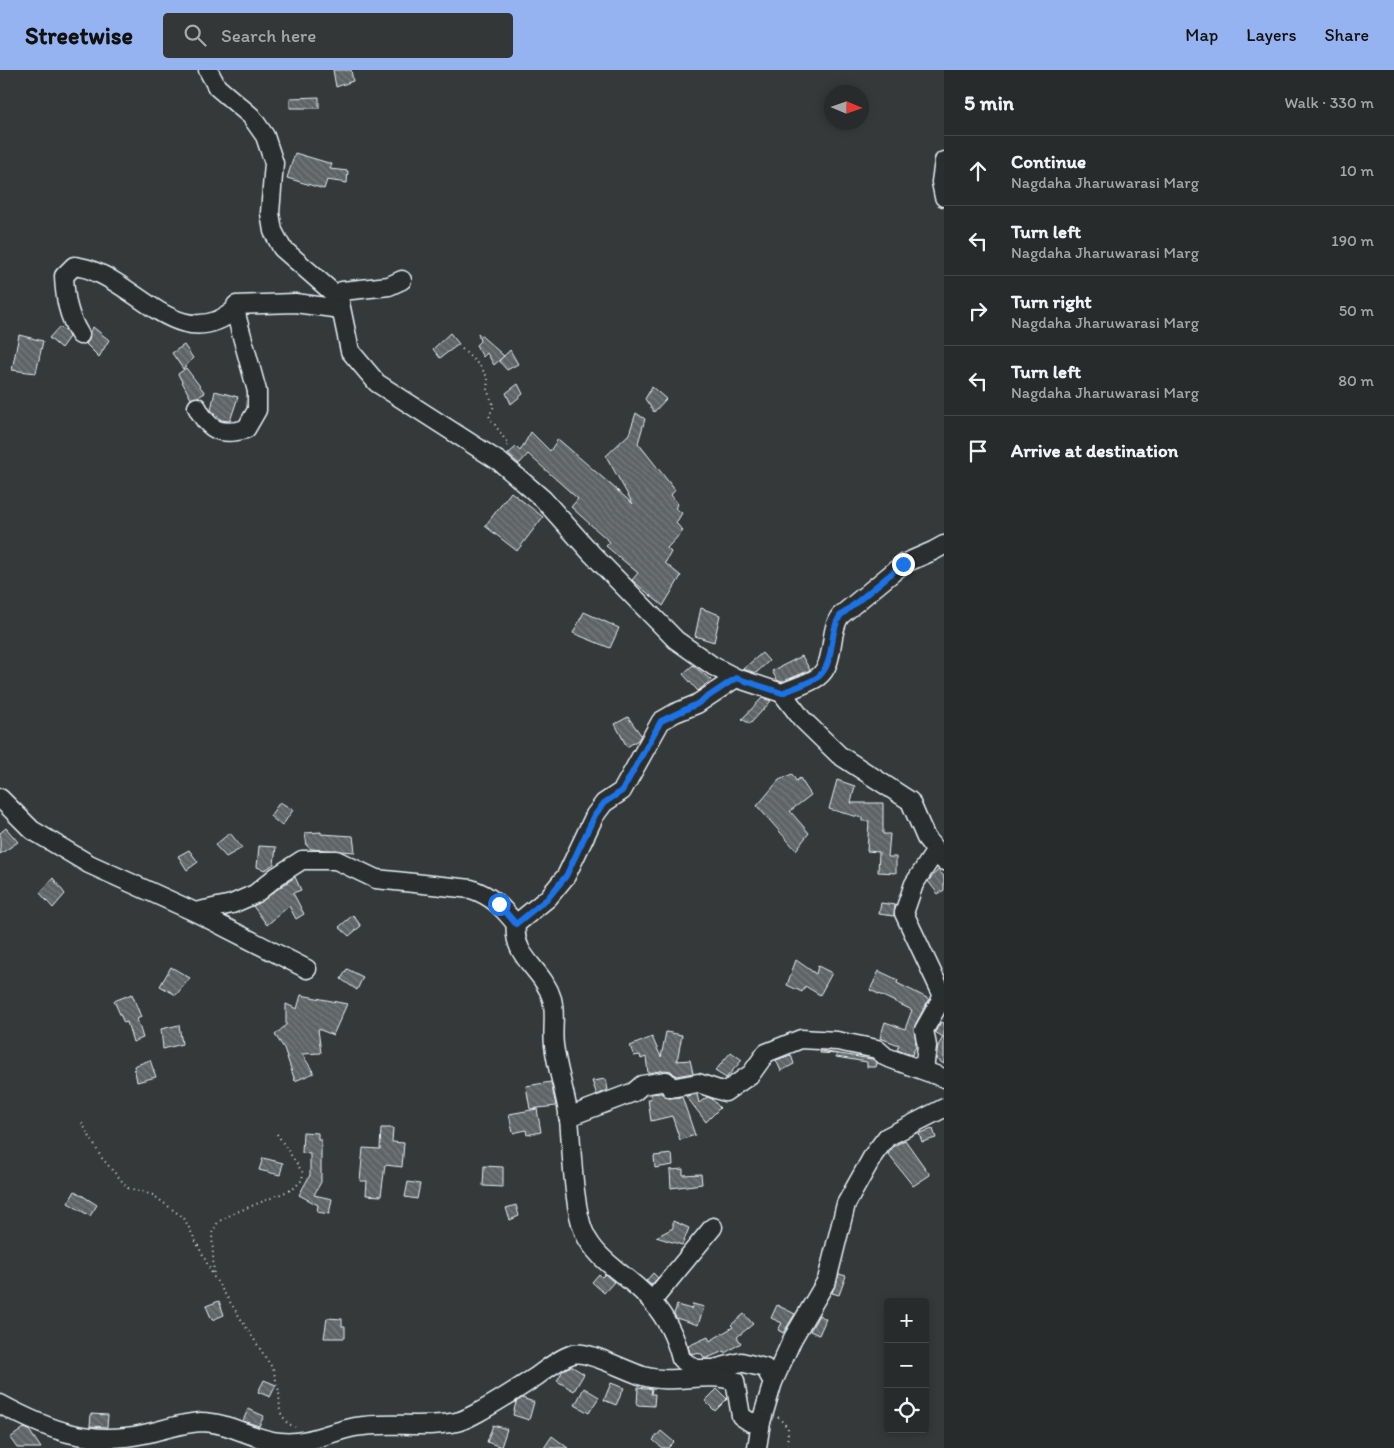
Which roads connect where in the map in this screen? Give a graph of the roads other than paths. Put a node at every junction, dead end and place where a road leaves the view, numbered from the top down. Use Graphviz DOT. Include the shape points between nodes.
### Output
graph roads {
  1 [pos="208,70"];
  2 [pos="944,161"];
  3 [pos="944,196"];
  4 [pos="402,280"];
  5 [pos="340,303"];
  6 [pos="236,308"];
  7 [pos="80,335"];
  8 [pos="197,407"];
  9 [pos="944,545"];
  10 [pos="736,678"];
  11 [pos="782,693"];
  12 [pos="0,798"];
  13 [pos="939,857"];
  14 [pos="195,912"];
  15 [pos="516,924"];
  16 [pos="307,969"];
  17 [pos="924,1070"];
  18 [pos="944,1078"];
  19 [pos="944,1108"];
  20 [pos="568,1117"];
  21 [pos="713,1227"];
  22 [pos="652,1301"];
  23 [pos="773,1382"];
  24 [pos="0,1404"];
  25 [pos="767,1418"];
  26 [pos="310,1443"];
  27 [pos="757,1448"];
  1 -- 5 [label="street" via="217,87 251,116 265,136 274,162 270,213 273,231 282,248"];
  2 -- 3 [label="street" via="941,182"];
  4 -- 5 [label="street" via="389,286 342,291"];
  5 -- 6 [label="street" via="236,305"];
  5 -- 10 [label="street" via="350,351 377,383 500,462 543,499 676,640"];
  6 -- 7 [label="street" via="223,320 202,325 186,322 165,316 94,271 74,266 64,276 65,294 70,319"];
  6 -- 8 [label="street" via="258,391 257,410 246,430 228,434 216,430"];
  9 -- 11 [label="street" via="903,564 840,616 834,625 824,671"];
  10 -- 11 [label="street"];
  10 -- 15 [label="street" via="697,704 661,721 622,791 604,803 595,815 566,876 548,898"];
  11 -- 13 [label="street" via="802,719 839,755 910,801 926,838"];
  12 -- 14 [label="street" via="32,830 89,864"];
  13 -- 17 [label="street" via="914,884 904,913 943,996 924,1030 927,1046"];
  14 -- 15 [label="street" via="232,904 255,894 302,860 336,860 376,879 471,889 486,894"];
  14 -- 16 [label="street"];
  15 -- 20 [label="street" via="517,946 544,981 552,1000 554,1044"];
  17 -- 18 [label="street"];
  17 -- 20 [label="street" via="886,1057 877,1049 838,1041 801,1039 766,1053 751,1074 724,1092 698,1083 671,1088 666,1081 642,1085 634,1092"];
  19 -- 23 [label="street" via="886,1136 874,1154 846,1204 827,1280"];
  20 -- 22 [label="street" via="583,1231 593,1247"];
  21 -- 22 [label="street"];
  22 -- 23 [label="street" via="677,1340 680,1359 696,1369 714,1369 742,1362 765,1368"];
  23 -- 25 [label="street"];
  24 -- 26 [label="street" via="36,1424 85,1438 112,1440 178,1424 202,1422 278,1442"];
  25 -- 26 [label="street" via="750,1422 741,1416 735,1381 723,1377 668,1380 644,1377 589,1355 575,1354 559,1361 498,1402 458,1422 420,1427 354,1427"];
  25 -- 27 [label="street"];
}
